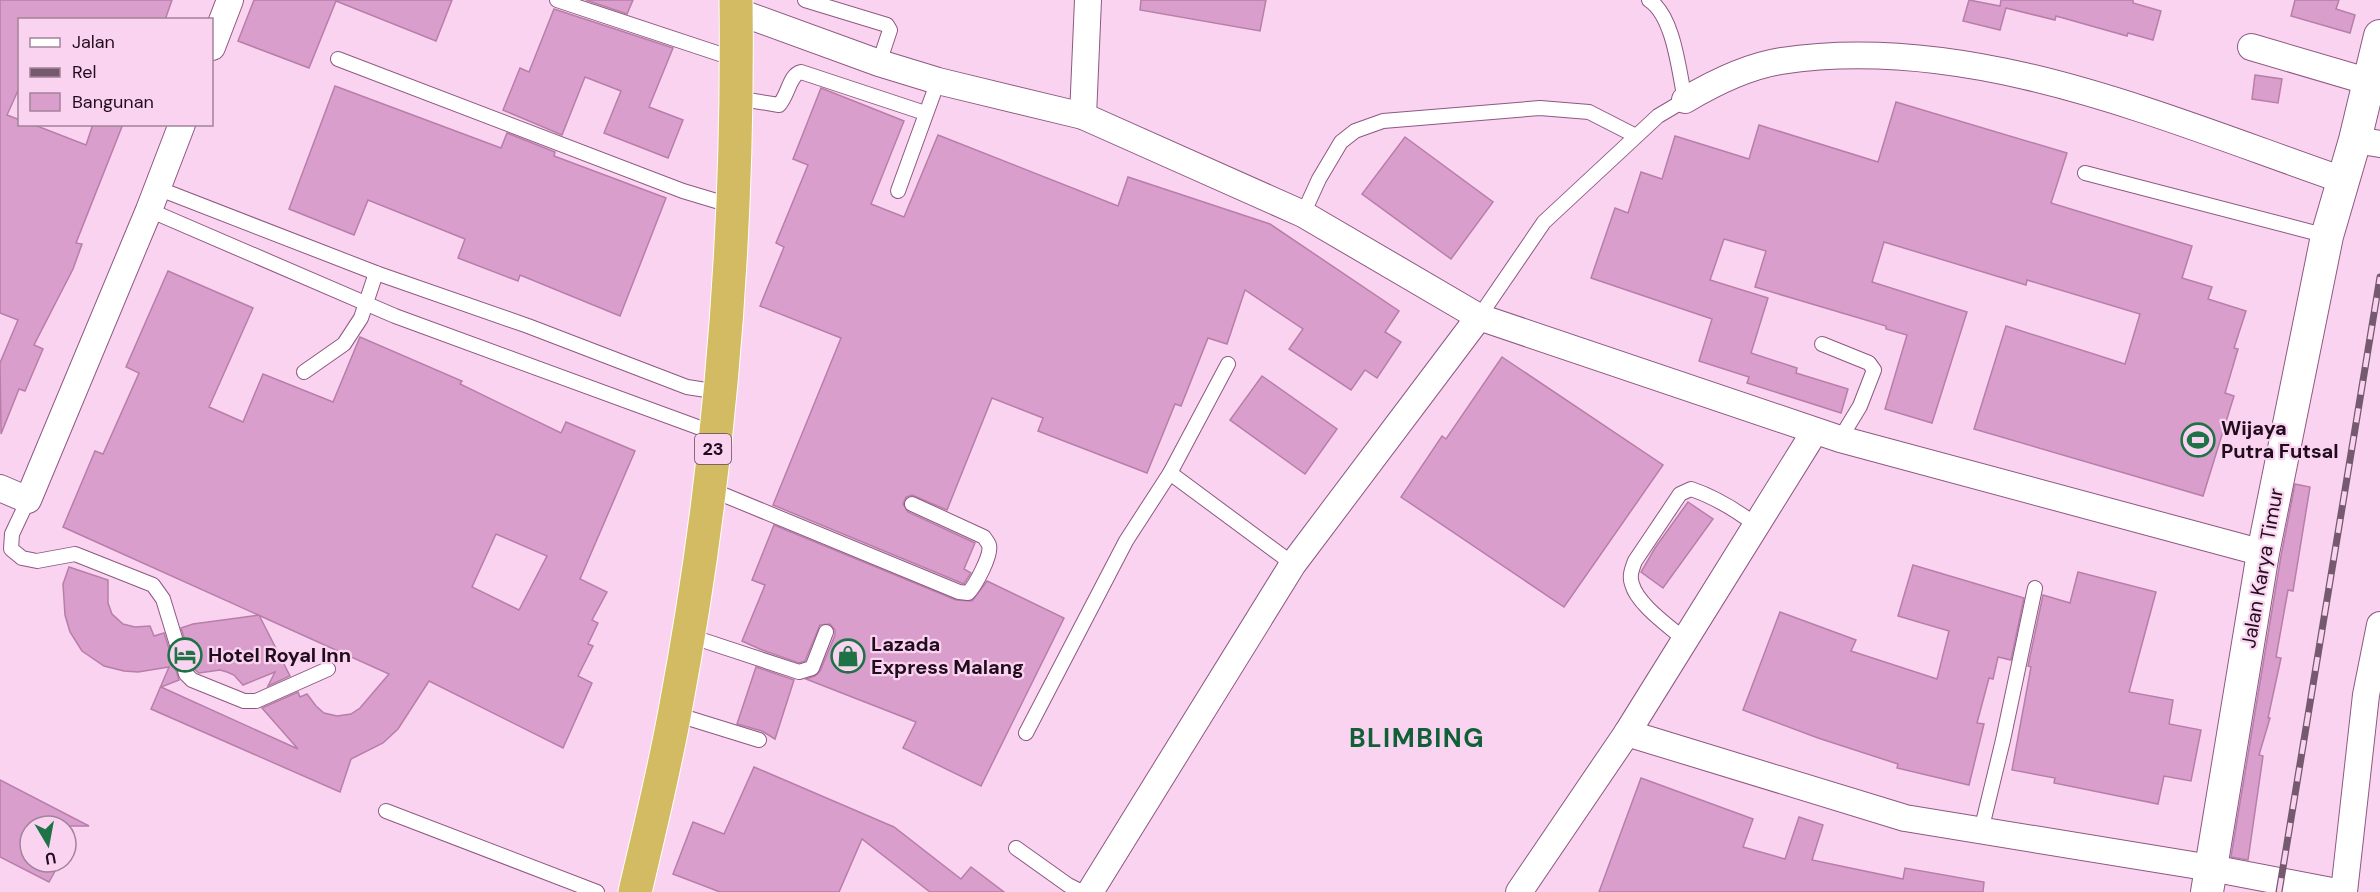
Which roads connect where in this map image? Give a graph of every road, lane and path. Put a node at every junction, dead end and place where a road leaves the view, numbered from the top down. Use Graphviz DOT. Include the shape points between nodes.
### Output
graph roads {
  1 [pos="230,0"];
  2 [pos="557,0"];
  3 [pos="805,0"];
  4 [pos="1088,0"];
  5 [pos="1649,0"];
  6 [pos="736,5"];
  7 [pos="2380,36"];
  8 [pos="213,44"];
  9 [pos="2251,46"];
  10 [pos="338,59"];
  11 [pos="735,59"];
  12 [pos="879,63"];
  13 [pos="938,81"];
  14 [pos="2370,82"];
  15 [pos="736,98"];
  16 [pos="1685,100"];
  17 [pos="925,113"];
  18 [pos="1083,116"];
  19 [pos="181,126"];
  20 [pos="1636,136"];
  21 [pos="2368,142"];
  22 [pos="2085,173"];
  23 [pos="2343,180"];
  24 [pos="898,191"];
  25 [pos="153,199"];
  26 [pos="733,206"];
  27 [pos="1303,214"];
  28 [pos="2327,236"];
  29 [pos="376,273"];
  30 [pos="365,303"];
  31 [pos="1479,317"];
  32 [pos="1822,344"];
  33 [pos="1228,364"];
  34 [pos="304,372"];
  35 [pos="719,392"];
  36 [pos="1815,431"];
  37 [pos="714,433"];
  38 [pos="1840,439"];
  39 [pos="1170,474"];
  40 [pos="710,487"];
  41 [pos="0,488"];
  42 [pos="28,500"];
  43 [pos="912,504"];
  44 [pos="1756,525"];
  45 [pos="2263,553"];
  46 [pos="1293,564"];
  47 [pos="2035,588"];
  48 [pos="2380,625"];
  49 [pos="688,631"];
  50 [pos="826,632"];
  51 [pos="1685,640"];
  52 [pos="328,669"];
  53 [pos="675,711"];
  54 [pos="1026,733"];
  55 [pos="1627,733"];
  56 [pos="759,740"];
  57 [pos="386,811"];
  58 [pos="1981,831"];
  59 [pos="1016,848"];
  60 [pos="2209,880"];
  61 [pos="597,892"];
  62 [pos="635,892"];
  63 [pos="1082,892"];
  64 [pos="1090,892"];
  65 [pos="1519,892"];
  66 [pos="2337,892"];
  67 [pos="2344,892"];
  1 -- 8 [label="street"];
  2 -- 11 [label="lane"];
  3 -- 12 [label="lane" via="887,25 888,41"];
  4 -- 18 [label="street"];
  5 -- 16 [label="lane" via="1669,27"];
  6 -- 11 [label="highway, 23"];
  6 -- 12 [label="street"];
  7 -- 14 [label="street, Jalan Karya Timur"];
  9 -- 14 [label="street"];
  10 -- 26 [label="lane" via="683,191"];
  11 -- 15 [label="highway, 23"];
  12 -- 13 [label="street"];
  13 -- 17 [label="lane"];
  13 -- 18 [label="street"];
  14 -- 21 [label="street, Jalan Karya Timur"];
  15 -- 17 [label="lane" via="779,105 792,77 801,72"];
  15 -- 26 [label="highway, 23"];
  16 -- 20 [label="lane" via="1658,116"];
  16 -- 23 [label="street" via="1715,82 1779,62 1871,54 1944,60 2102,97"];
  17 -- 24 [label="lane"];
  18 -- 27 [label="street"];
  19 -- 25 [label="street"];
  20 -- 27 [label="lane" via="1589,112 1540,108 1383,121 1341,142"];
  20 -- 31 [label="lane" via="1544,222"];
  21 -- 23 [label="street, Jalan Karya Timur"];
  22 -- 28 [label="lane"];
  23 -- 28 [label="street, Jalan Karya Timur"];
  25 -- 29 [label="lane"];
  25 -- 30 [label="lane"];
  25 -- 42 [label="street"];
  26 -- 35 [label="highway, 23"];
  27 -- 31 [label="street"];
  28 -- 45 [label="street, Jalan Karya Timur"];
  29 -- 30 [label="lane"];
  29 -- 35 [label="lane" via="687,387"];
  30 -- 34 [label="lane" via="361,318 344,344"];
  30 -- 37 [label="lane"];
  31 -- 36 [label="street"];
  31 -- 46 [label="street"];
  32 -- 38 [label="lane" via="1869,363 1874,370 1860,406"];
  33 -- 39 [label="lane"];
  35 -- 37 [label="highway, 23"];
  36 -- 38 [label="street"];
  36 -- 44 [label="street"];
  37 -- 40 [label="highway, 23"];
  38 -- 45 [label="street"];
  39 -- 46 [label="lane"];
  39 -- 54 [label="lane" via="1126,541"];
  40 -- 43 [label="lane" via="968,593 988,555 989,545 984,537"];
  40 -- 49 [label="highway, 23"];
  41 -- 42 [label="street"];
  42 -- 52 [label="lane" via="12,534 11,549 22,558 37,561 75,554 153,585 163,599 186,674 192,680 243,701 256,701"];
  44 -- 51 [label="street"];
  44 -- 51 [label="lane" via="1691,489 1680,494 1635,561 1630,573 1636,596"];
  45 -- 60 [label="street, Jalan Karya Timur"];
  46 -- 64 [label="street"];
  47 -- 58 [label="lane"];
  48 -- 67 [label="street" via="2366,695"];
  49 -- 50 [label="lane" via="699,639 799,672 812,668"];
  49 -- 53 [label="highway, 23"];
  51 -- 55 [label="street"];
  53 -- 56 [label="lane"];
  53 -- 62 [label="highway, 23"];
  55 -- 58 [label="street" via="1905,818"];
  55 -- 65 [label="street"];
  57 -- 61 [label="lane"];
  58 -- 60 [label="street"];
  59 -- 63 [label="lane"];
  60 -- 66 [label="street"];
}
